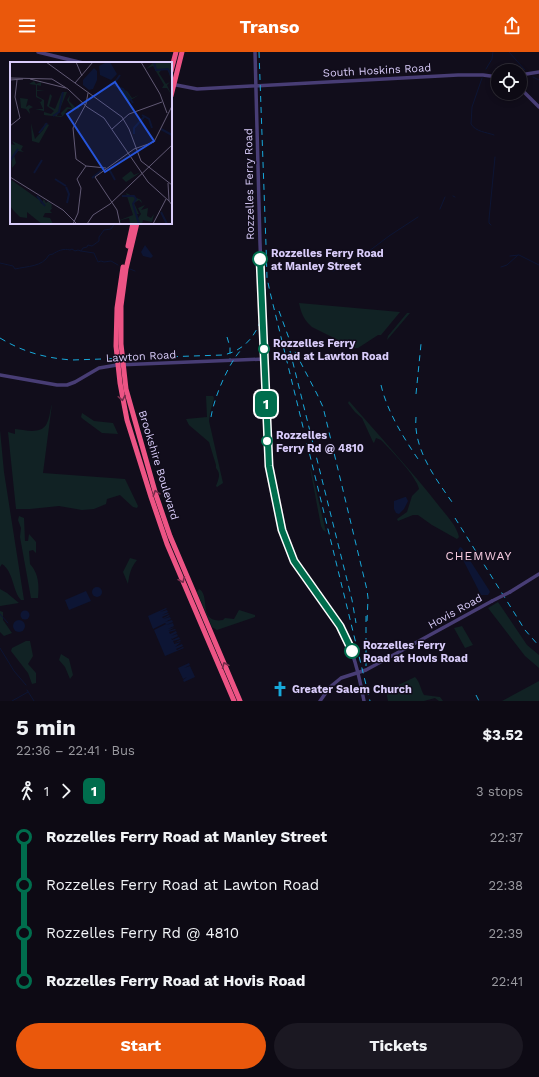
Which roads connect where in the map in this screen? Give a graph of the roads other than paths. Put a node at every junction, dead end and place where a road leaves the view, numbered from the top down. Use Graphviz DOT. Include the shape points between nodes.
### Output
graph roads {
  1 [pos="38,52"];
  2 [pos="176,52"];
  3 [pos="182,52"];
  4 [pos="255,52"];
  5 [pos="78,62"];
  6 [pos="172,67"];
  7 [pos="539,72"];
  8 [pos="527,74"];
  9 [pos="491,76"];
  10 [pos="172,84"];
  11 [pos="256,86"];
  12 [pos="527,95"];
  13 [pos="539,107"];
  14 [pos="133,224"];
  15 [pos="137,224"];
  16 [pos="264,359"];
  17 [pos="120,364"];
  18 [pos="0,375"];
  19 [pos="173,542"];
  20 [pos="167,544"];
  21 [pos="539,574"];
  22 [pos="358,673"];
  23 [pos="234,701"];
  24 [pos="240,701"];
  25 [pos="320,701"];
  26 [pos="364,701"];
  1 -- 5 [label="street"];
  2 -- 6 [label="highway"];
  3 -- 10 [label="highway"];
  4 -- 11 [label="street, Rozzelles Ferry Road"];
  7 -- 8 [label="street"];
  9 -- 11 [label="street, South Hoskins Road" via="458,75"];
  10 -- 11 [label="street, South Hoskins Road" via="197,89"];
  11 -- 16 [label="street, Rozzelles Ferry Road"];
  12 -- 13 [label="street"];
  14 -- 17 [label="highway, Brookshire Boulevard" via="118,295 116,332"];
  15 -- 17 [label="highway, Brookshire Boulevard" via="122,295"];
  16 -- 17 [label="street, Lawton Road"];
  16 -- 22 [label="street, Rozzelles Ferry Road" via="269,466 284,536 294,561 344,633"];
  17 -- 18 [label="street, Lawton Road" via="97,369 67,385"];
  19 -- 17 [label="highway, Brookshire Boulevard, one-way" via="156,495"];
  17 -- 20 [label="highway, Brookshire Boulevard, one-way" via="127,420"];
  19 -- 20 [label="highway"];
  24 -- 19 [label="highway, Brookshire Boulevard, one-way"];
  20 -- 23 [label="highway, Brookshire Boulevard, one-way"];
  21 -- 22 [label="street, Hovis Road, bridge"];
  22 -- 25 [label="street, Hovis Road" via="338,680"];
  22 -- 26 [label="street, Rozzelles Ferry Road"];
}
